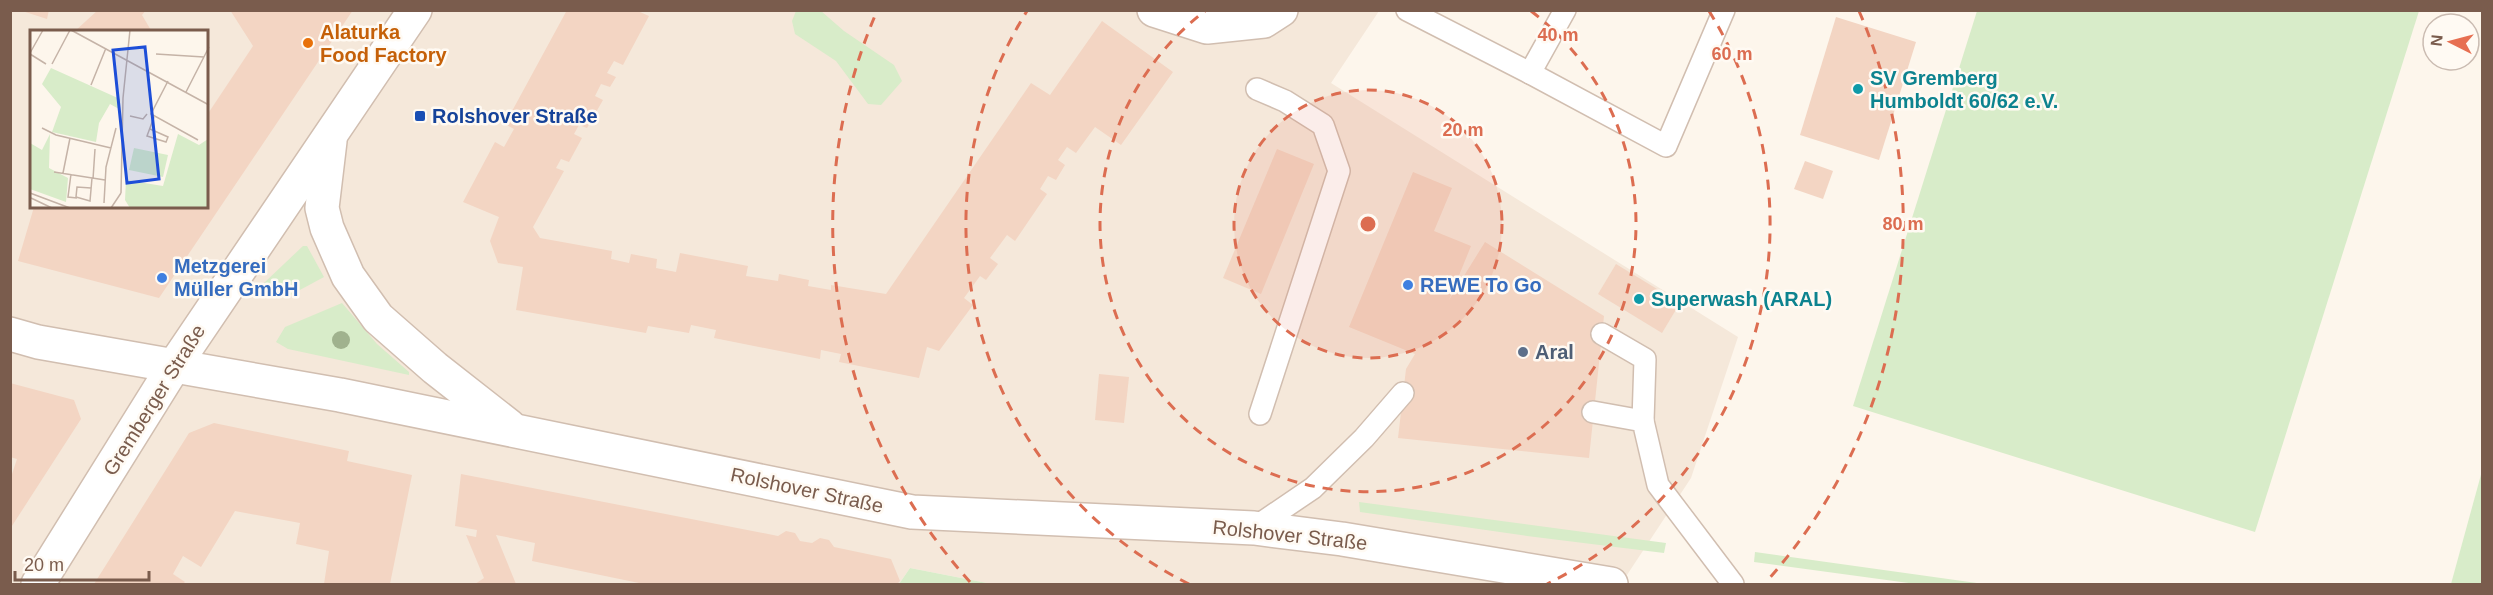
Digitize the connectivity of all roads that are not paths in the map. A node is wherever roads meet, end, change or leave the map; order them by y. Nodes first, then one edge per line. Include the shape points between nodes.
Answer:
1 (416, 10) edge
2 (1154, 10) edge
3 (1281, 10) edge
4 (1407, 10) edge
5 (1565, 10) edge
6 (1724, 10) edge
7 (1530, 72) junction
8 (1257, 89) dead end
9 (330, 137) junction
10 (10, 334) edge
11 (1602, 334) dead end
12 (174, 366) junction
13 (1403, 393) dead end
14 (1593, 412) dead end
15 (1260, 414) dead end
16 (1643, 421) junction
17 (516, 431) junction
18 (1254, 528) junction
19 (38, 585) edge
20 (1611, 585) edge
21 (1733, 585) edge

1 - 9 street, Gremberger Straße
2 - 3 street via 1207,27 1264,21
4 - 7 lane
5 - 7 lane
6 - 7 lane via 1666,146
8 - 15 lane via 1286,101 1323,125 1339,171
9 - 12 street, Gremberger Straße
9 - 17 street via 322,208 348,276 378,318
10 - 12 street, Rolshover Straße
11 - 16 lane via 1646,359
12 - 17 street, Rolshover Straße
12 - 19 street, Gremberger Straße
13 - 18 lane via 1313,488
14 - 16 lane
16 - 21 lane via 1658,485
17 - 18 street, Rolshover Straße via 912,512
18 - 20 street, Rolshover Straße via 1342,539

